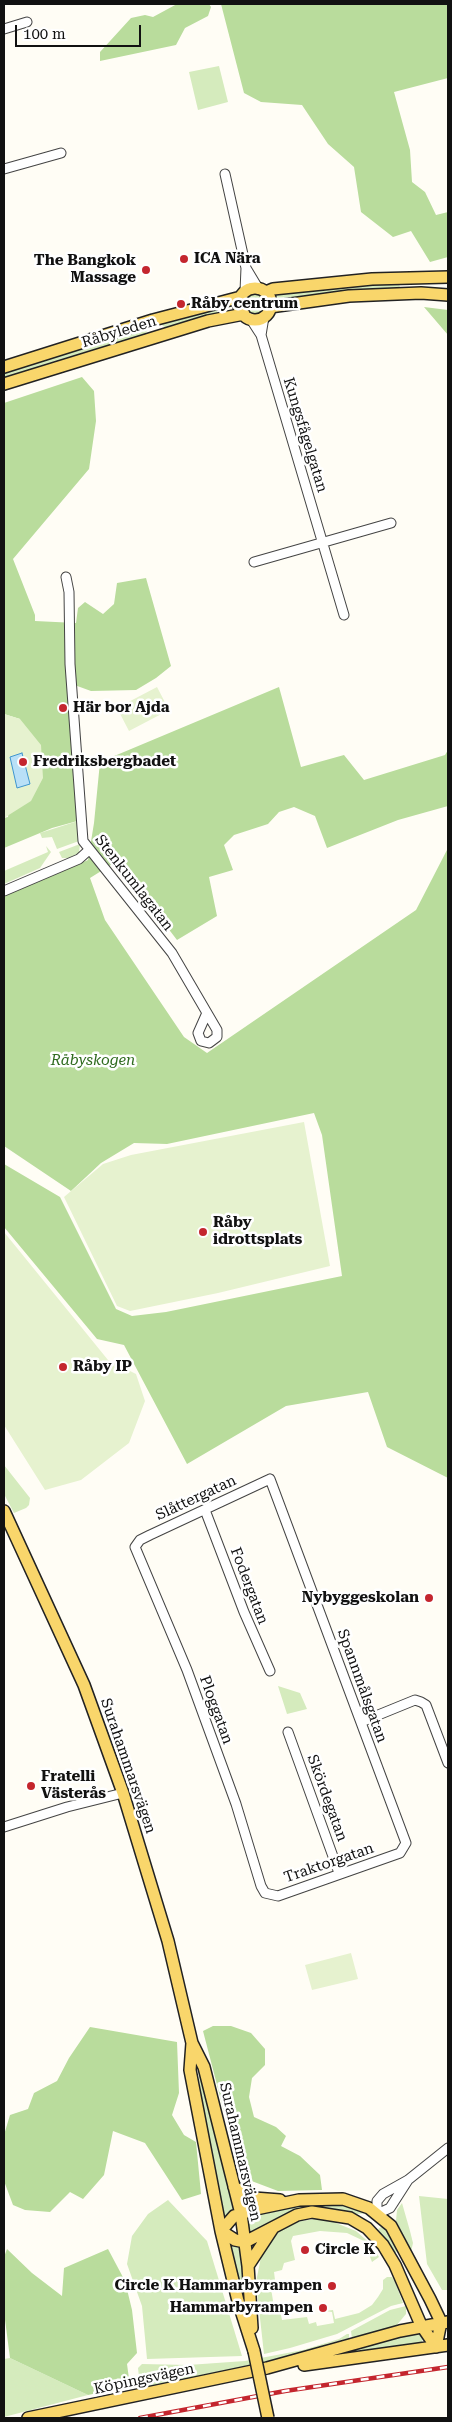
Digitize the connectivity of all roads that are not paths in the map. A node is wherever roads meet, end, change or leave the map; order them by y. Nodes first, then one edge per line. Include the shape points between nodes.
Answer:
1 (27, 22) dead end
2 (4, 29) edge
3 (61, 153) dead end
4 (4, 169) edge
5 (225, 174) dead end
6 (246, 268) junction
7 (448, 277) edge
8 (262, 290) junction
9 (243, 294) junction
10 (448, 294) edge
11 (270, 307) junction
12 (247, 316) junction
13 (264, 317) junction
14 (261, 335) junction
15 (4, 367) edge
16 (4, 384) edge
17 (391, 523) dead end
18 (324, 543) junction
19 (254, 562) dead end
20 (66, 577) dead end
21 (344, 615) dead end
22 (89, 850) junction
23 (4, 891) edge
24 (206, 1015) dead end
25 (268, 1480) joint
26 (205, 1510) junction
27 (4, 1511) edge
28 (137, 1543) joint
29 (270, 1671) dead end
30 (361, 1722) junction
31 (288, 1732) dead end
32 (448, 1763) edge
33 (123, 1793) junction
34 (4, 1827) edge
35 (404, 1849) joint
36 (339, 1873) junction
37 (263, 1890) joint
38 (192, 2043) junction
39 (448, 2148) edge
40 (408, 2180) junction
41 (234, 2187) junction
42 (299, 2200) junction
43 (241, 2214) junction
44 (377, 2214) junction
45 (275, 2224) junction
46 (367, 2228) junction
47 (221, 2231) junction
48 (245, 2242) junction
49 (408, 2258) junction
50 (395, 2265) junction
51 (248, 2266) junction
52 (412, 2306) junction
53 (446, 2319) edge
54 (421, 2326) junction
55 (400, 2331) junction
56 (448, 2345) edge
57 (436, 2347) junction
58 (253, 2349) junction
59 (267, 2368) junction
60 (28, 2418) edge
61 (268, 2418) edge

1 - 2 street
3 - 4 street
5 - 6 street
6 - 8 street
6 - 9 street
7 - 8 main road, Råbyleden via 372,279
8 - 9 main road, Råbyleden via 251,288
8 - 11 main road via 270,298
9 - 12 main road via 240,305
9 - 15 main road, Råbyleden
10 - 11 main road via 421,292 349,296
11 - 13 main road
12 - 13 main road, Råbyleden
12 - 14 street, Kungsfågelgatan
12 - 16 main road, Råbyleden via 208,321
13 - 14 street, Kungsfågelgatan
14 - 18 street, Kungsfågelgatan
17 - 18 street
18 - 19 street
18 - 21 street, Kungsfågelgatan
20 - 22 street, Stenkumlagatan via 83,841
22 - 23 street via 79,858
22 - 24 street, Stenkumlagatan via 172,953
25 - 26 street, Slåttergatan
25 - 30 street, Spannmålsgatan
26 - 28 street, Slåttergatan
26 - 29 street, Fodergatan
27 - 33 main road, Surahammarsvägen via 84,1685
28 - 37 street, Ploggatan via 136,1550 208,1727
30 - 32 street via 415,1700 421,1702 426,1705
30 - 35 street, Spannmålsgatan via 406,1843
31 - 36 street, Skördegatan
33 - 34 street
33 - 38 main road, Surahammarsvägen via 168,1941
35 - 36 street, Traktorgatan
36 - 37 street, Traktorgatan via 278,1896
38 - 41 main road, Surahammarsvägen via 204,2067
38 - 47 main road, Surahammarsvägen via 190,2070
39 - 40 street
40 - 44 street via 390,2208
40 - 44 street via 379,2198
41 - 42 main road via 254,2198
41 - 43 main road, Surahammarsvägen
42 - 43 main road
42 - 44 main road via 343,2199
43 - 47 main road via 234,2216
43 - 48 main road, Surahammarsvägen
44 - 46 main road
44 - 49 main road via 390,2226
45 - 46 main road via 312,2212 343,2215
45 - 48 main road
45 - 51 main road
46 - 50 main road
47 - 48 main road via 234,2240
47 - 58 main road, Surahammarsvägen
48 - 51 main road, Surahammarsvägen
49 - 50 main road
49 - 53 main road via 430,2299
50 - 52 main road
51 - 58 main road, Surahammarsvägen
52 - 54 main road
52 - 55 main road
53 - 54 main road, Köpingsvägen
53 - 57 main road
54 - 55 main road, Köpingsvägen
54 - 57 main road
55 - 59 main road, Köpingsvägen
56 - 57 main road, Köpingsvägen
57 - 59 main road, Köpingsvägen via 353,2360
58 - 61 main road, bridge
59 - 60 main road, Köpingsvägen

